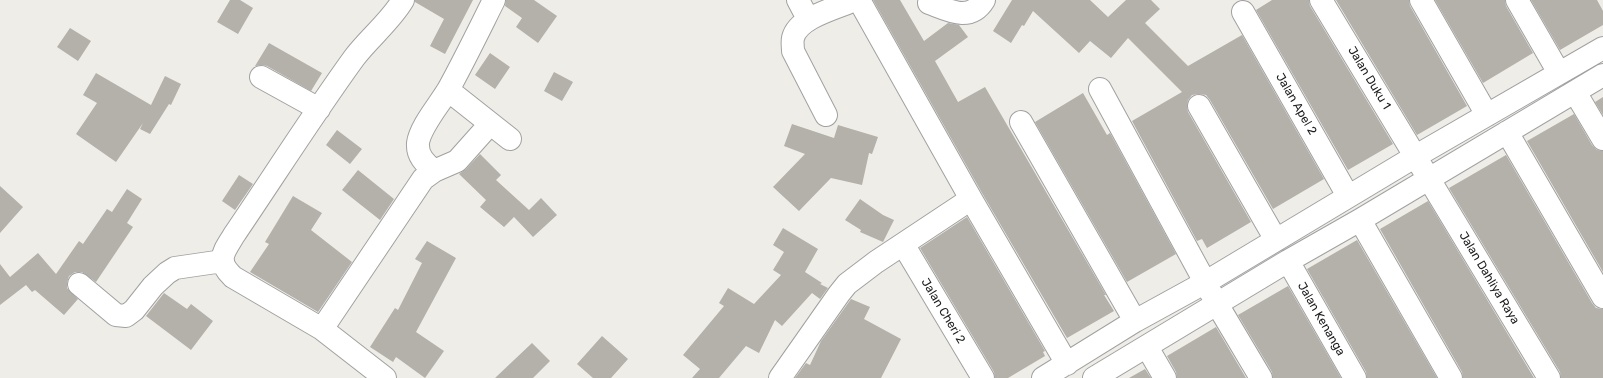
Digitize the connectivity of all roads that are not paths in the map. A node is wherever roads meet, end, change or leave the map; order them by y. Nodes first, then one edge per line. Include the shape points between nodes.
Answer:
1 (403, 0) edge
2 (494, 0) edge
3 (798, 0) edge
4 (855, 0) edge
5 (859, 0) edge
6 (984, 0) edge
7 (1321, 0) edge
8 (1421, 0) edge
9 (1517, 0) edge
10 (929, 3) dead end
11 (1243, 12) dead end
12 (808, 19) junction
13 (1603, 48) edge
14 (1559, 73) junction
15 (1603, 76) edge
16 (261, 77) dead end
17 (1100, 89) dead end
18 (448, 90) junction
19 (1575, 92) junction
20 (1199, 106) dead end
21 (319, 109) junction
22 (826, 115) dead end
23 (1487, 115) junction
24 (1021, 122) dead end
25 (490, 124) junction
26 (1507, 132) junction
27 (510, 139) dead end
28 (1603, 140) edge
29 (1416, 156) junction
30 (434, 171) junction
31 (1429, 179) junction
32 (1348, 196) junction
33 (972, 199) junction
34 (1360, 220) junction
35 (1276, 240) junction
36 (903, 244) junction
37 (223, 261) junction
38 (1288, 261) junction
39 (1206, 282) junction
40 (79, 284) dead end
41 (1603, 297) edge
42 (1217, 304) junction
43 (1135, 321) junction
44 (322, 329) junction
45 (1147, 347) junction
46 (1067, 364) junction
47 (385, 378) edge
48 (780, 378) edge
49 (983, 378) edge
50 (1043, 378) edge
51 (1094, 378) edge
52 (1165, 378) edge
53 (1260, 378) edge
54 (1355, 378) edge
55 (1451, 378) edge
56 (1549, 378) edge

1 - 21 street via 355,57
2 - 18 street
3 - 12 street
4 - 12 street
5 - 33 street
6 - 10 street via 975,10 957,14
7 - 29 street, Jalan Duku 1
8 - 23 street
9 - 14 street
11 - 32 street, Jalan Apel 2
12 - 22 street via 798,28 793,39 793,51
13 - 14 street
14 - 23 street
15 - 19 street
16 - 21 street
17 - 39 street
18 - 25 street
18 - 30 street via 418,142 418,154
19 - 26 street
19 - 28 street
20 - 35 street
21 - 37 street via 234,235 223,255
23 - 29 street
24 - 43 street
25 - 27 street
25 - 30 street via 457,161
26 - 31 street
26 - 41 street
29 - 31 street, Jalan Duku 1
29 - 32 street
30 - 44 street via 423,179
31 - 34 street
31 - 56 street, Jalan Dahliya Raya
32 - 35 street
33 - 36 street
33 - 46 street
34 - 38 street
34 - 55 street
35 - 39 street
36 - 48 street via 847,284
36 - 49 street, Jalan Cheri 2
37 - 40 street via 176,268 167,273 126,316 116,315
37 - 44 street via 224,267 233,277
38 - 42 street
38 - 54 street, Jalan Kenanga
39 - 42 street
39 - 43 street
42 - 45 street
42 - 53 street
43 - 46 street
44 - 47 street
45 - 51 street
45 - 52 street
46 - 50 street

